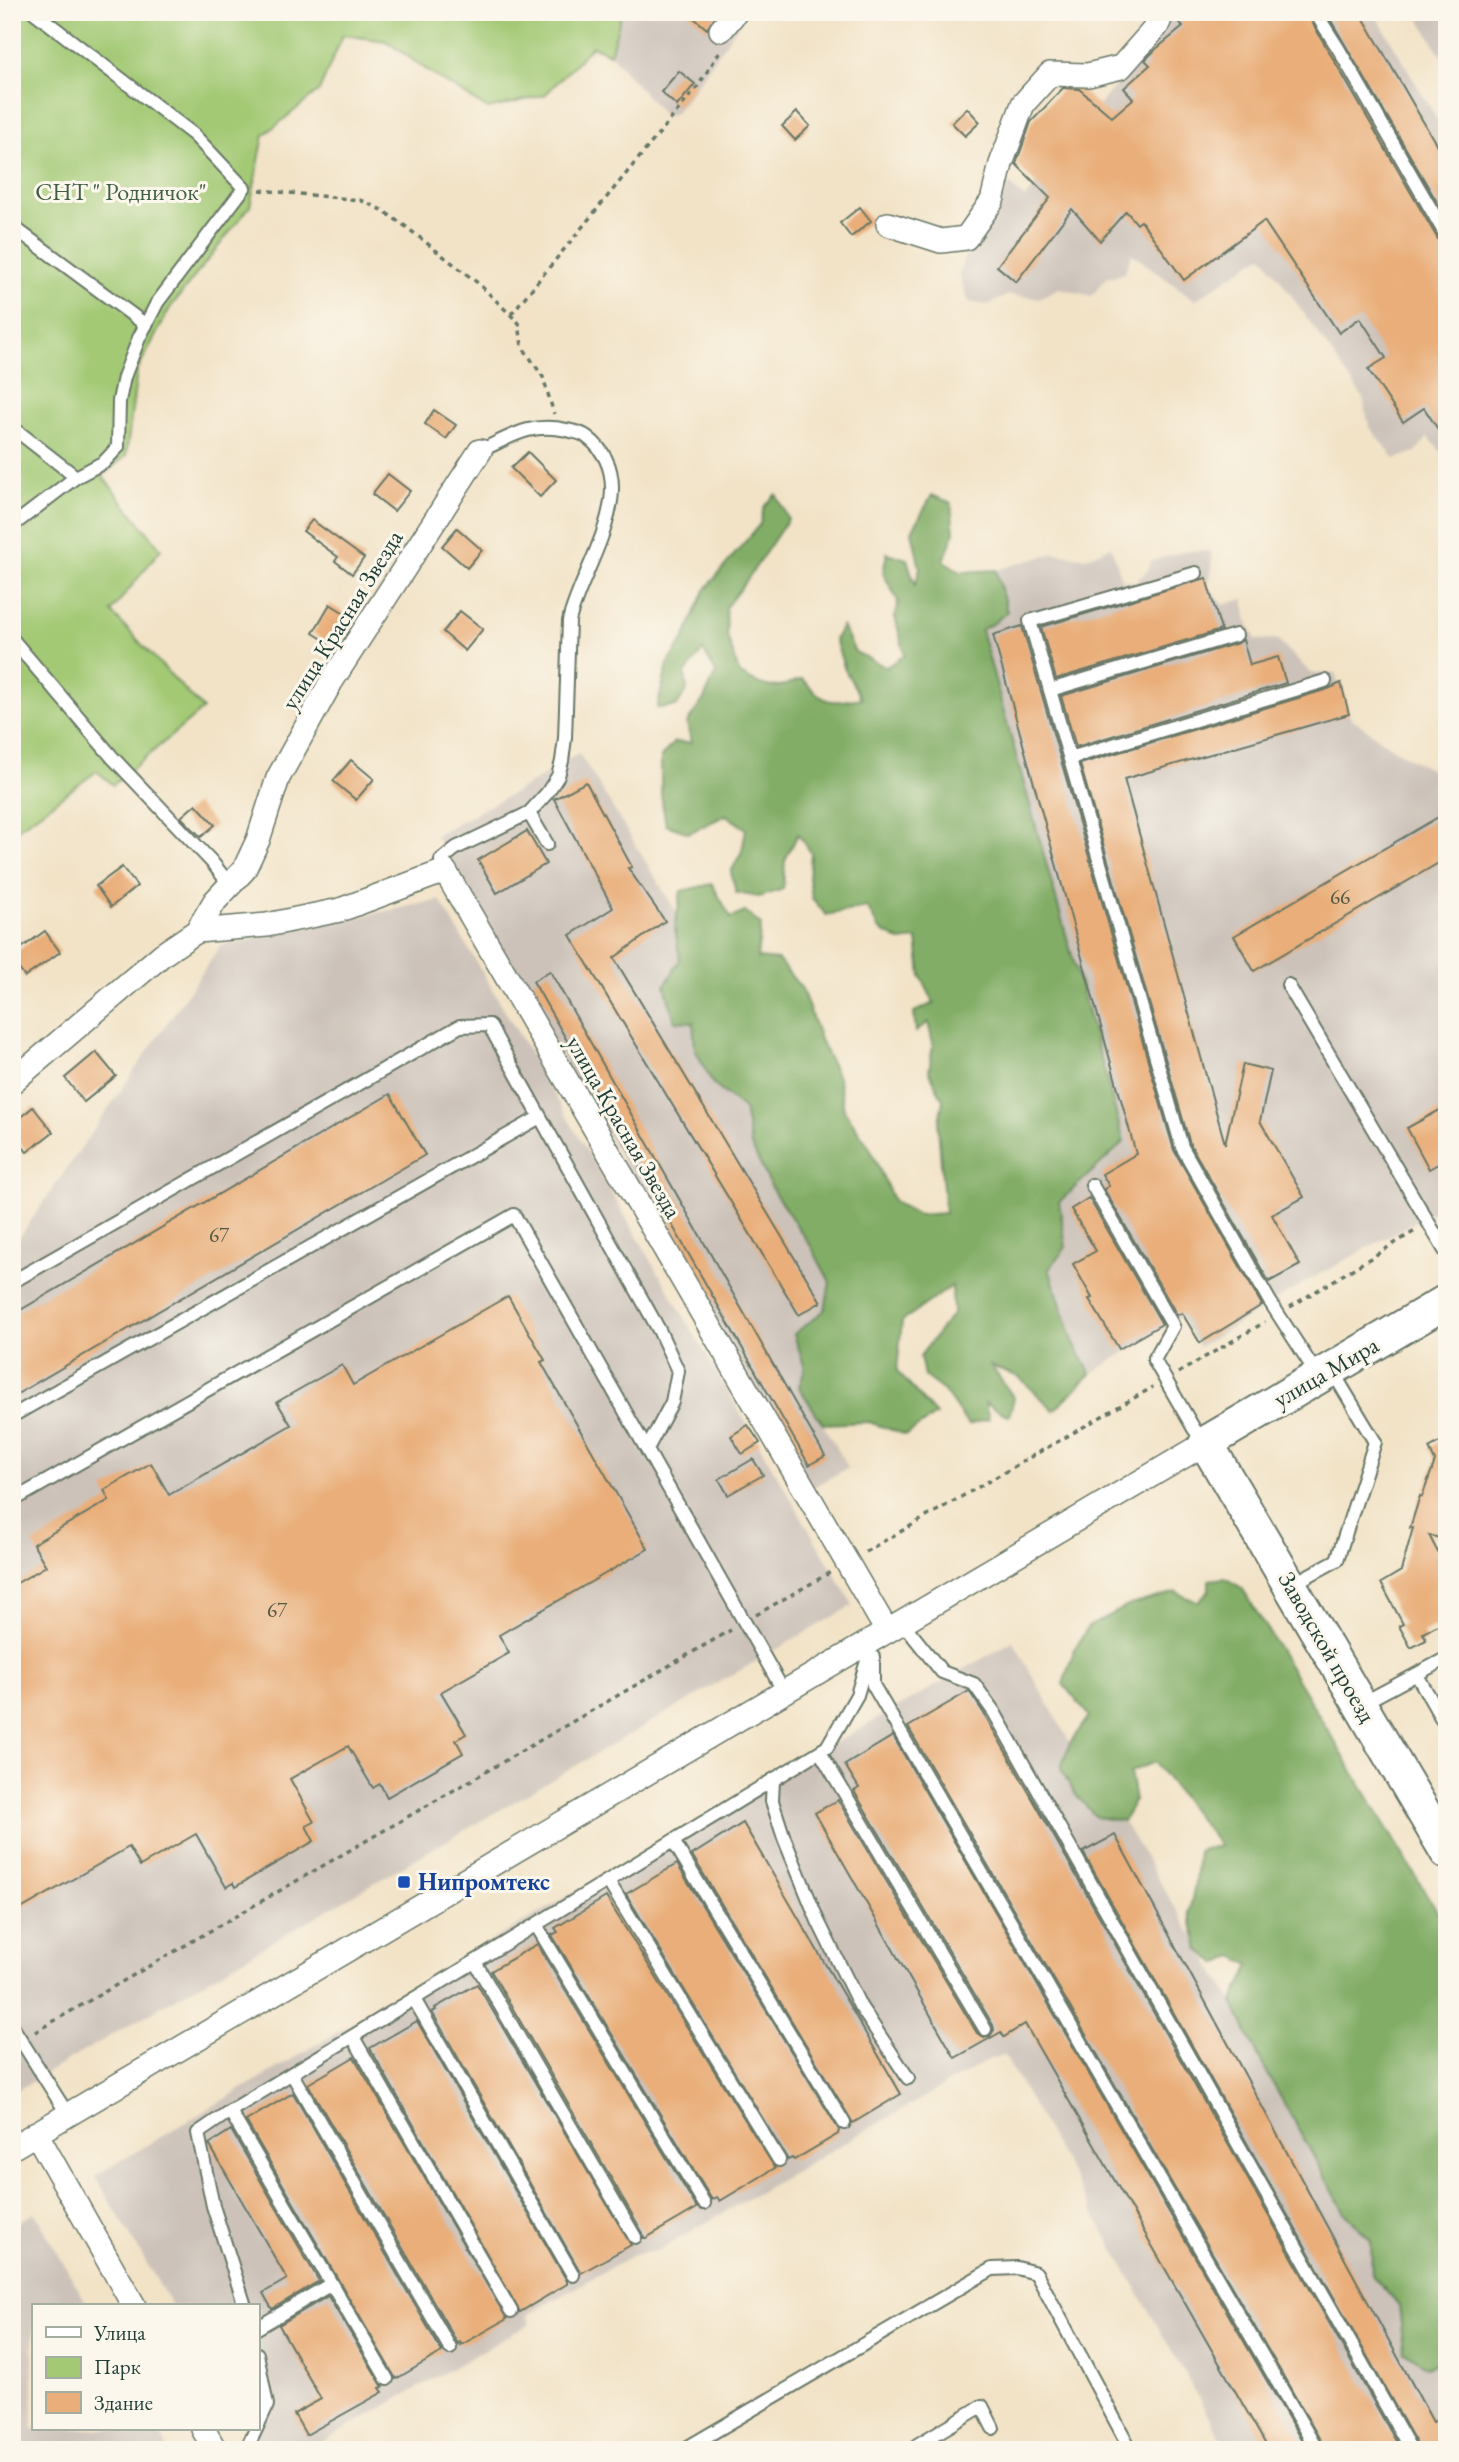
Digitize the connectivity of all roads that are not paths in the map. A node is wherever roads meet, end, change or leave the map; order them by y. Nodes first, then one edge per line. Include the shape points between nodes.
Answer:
1 (34, 12) edge
2 (1163, 12) edge
3 (1315, 12) edge
4 (888, 224) dead end
5 (12, 226) edge
6 (1447, 237) edge
7 (146, 325) junction
8 (12, 427) edge
9 (480, 451) joint
10 (76, 477) junction
11 (12, 526) edge
12 (1196, 573) dead end
13 (1236, 635) dead end
14 (12, 639) edge
15 (1325, 681) dead end
16 (1050, 690) junction
17 (1070, 758) junction
18 (529, 813) junction
19 (547, 844) dead end
20 (445, 871) junction
21 (230, 885) junction
22 (197, 931) junction
23 (1288, 985) dead end
24 (16, 1073) edge
25 (540, 1117) junction
26 (1092, 1185) dead end
27 (1447, 1254) edge
28 (12, 1282) edge
29 (1447, 1301) edge
30 (1325, 1373) junction
31 (12, 1416) edge
32 (1206, 1443) junction
33 (646, 1449) junction
34 (12, 1501) edge
35 (1290, 1585) junction
36 (887, 1631) junction
37 (1447, 1658) edge
38 (1417, 1675) junction
39 (784, 1692) junction
40 (1360, 1704) junction
41 (1447, 1728) edge
42 (820, 1752) junction
43 (773, 1780) junction
44 (673, 1841) junction
45 (1447, 1852) edge
46 (608, 1881) junction
47 (536, 1925) junction
48 (475, 1962) junction
49 (414, 1999) junction
50 (12, 2026) edge
51 (985, 2029) dead end
52 (353, 2037) junction
53 (292, 2074) junction
54 (908, 2078) dead end
55 (230, 2111) junction
56 (68, 2115) junction
57 (844, 2123) dead end
58 (36, 2133) junction
59 (13, 2146) edge
60 (779, 2160) dead end
61 (704, 2203) dead end
62 (635, 2237) dead end
63 (573, 2275) dead end
64 (331, 2284) junction
65 (133, 2304) edge
66 (244, 2304) edge
67 (511, 2311) dead end
68 (259, 2327) edge
69 (450, 2348) dead end
70 (259, 2364) edge
71 (387, 2379) dead end
72 (259, 2423) edge
73 (993, 2428) dead end
74 (204, 2430) edge
75 (256, 2430) edge
76 (215, 2450) edge
77 (246, 2450) edge
78 (683, 2450) edge
79 (920, 2450) edge
80 (1131, 2450) edge
81 (1317, 2450) edge
82 (1411, 2450) edge

1 - 7 lane via 194,135 244,188 157,303
2 - 4 street via 1157,26 1121,66 1088,75 1050,74 1023,104 992,201 965,238 941,241
3 - 6 lane
5 - 7 lane
7 - 10 lane via 124,377 118,447 104,462
8 - 10 lane
9 - 18 lane via 519,431 542,426 583,434 608,462 613,483 605,528 569,621 565,738 558,776
9 - 21 street, улица Красная Звезда via 331,682 278,778 244,870
10 - 11 lane
12 - 16 lane via 1030,621
13 - 16 lane
14 - 21 lane
15 - 17 lane
16 - 17 lane
17 - 30 lane via 1182,1147 1269,1300
18 - 19 lane
18 - 20 lane via 456,848 441,860
20 - 22 street, улица Красная Звезда via 340,910 267,925
20 - 36 street, улица Красная Звезда
21 - 22 street, улица Красная Звезда
22 - 24 street, улица Красная Звезда
23 - 27 lane
25 - 28 lane via 489,1025 460,1026
25 - 31 lane
25 - 33 lane via 678,1371 672,1402
26 - 32 lane via 1173,1326 1154,1360
29 - 30 main road, улица Мира
30 - 32 main road, улица Мира
30 - 35 lane via 1375,1442 1337,1560
32 - 35 main road, Заводской проезд
32 - 36 street
33 - 34 lane via 514,1215
33 - 39 lane
35 - 40 main road, Заводской проезд
36 - 39 street
36 - 42 lane via 857,1695
36 - 81 lane via 873,1685
36 - 82 lane via 942,1672 974,1684 994,1712
37 - 38 lane
38 - 40 lane
38 - 41 lane
39 - 56 street
40 - 45 main road, Заводской проезд
42 - 43 lane
42 - 51 lane
43 - 44 lane
43 - 54 lane via 772,1801 818,1921 860,2006
44 - 46 lane
44 - 57 lane
46 - 47 lane
46 - 60 lane
47 - 48 lane
47 - 61 lane
48 - 49 lane
48 - 62 lane
49 - 52 lane
49 - 63 lane
50 - 56 lane
52 - 53 lane
52 - 67 lane
53 - 55 lane
53 - 69 lane
55 - 64 lane
55 - 66 lane via 198,2133 213,2206
56 - 58 street
58 - 59 street
58 - 65 street
64 - 68 lane
64 - 71 lane
70 - 72 lane via 267,2405
73 - 79 lane via 982,2406 917,2445
74 - 76 street
75 - 77 lane
78 - 80 lane via 992,2269 1017,2268 1036,2273

